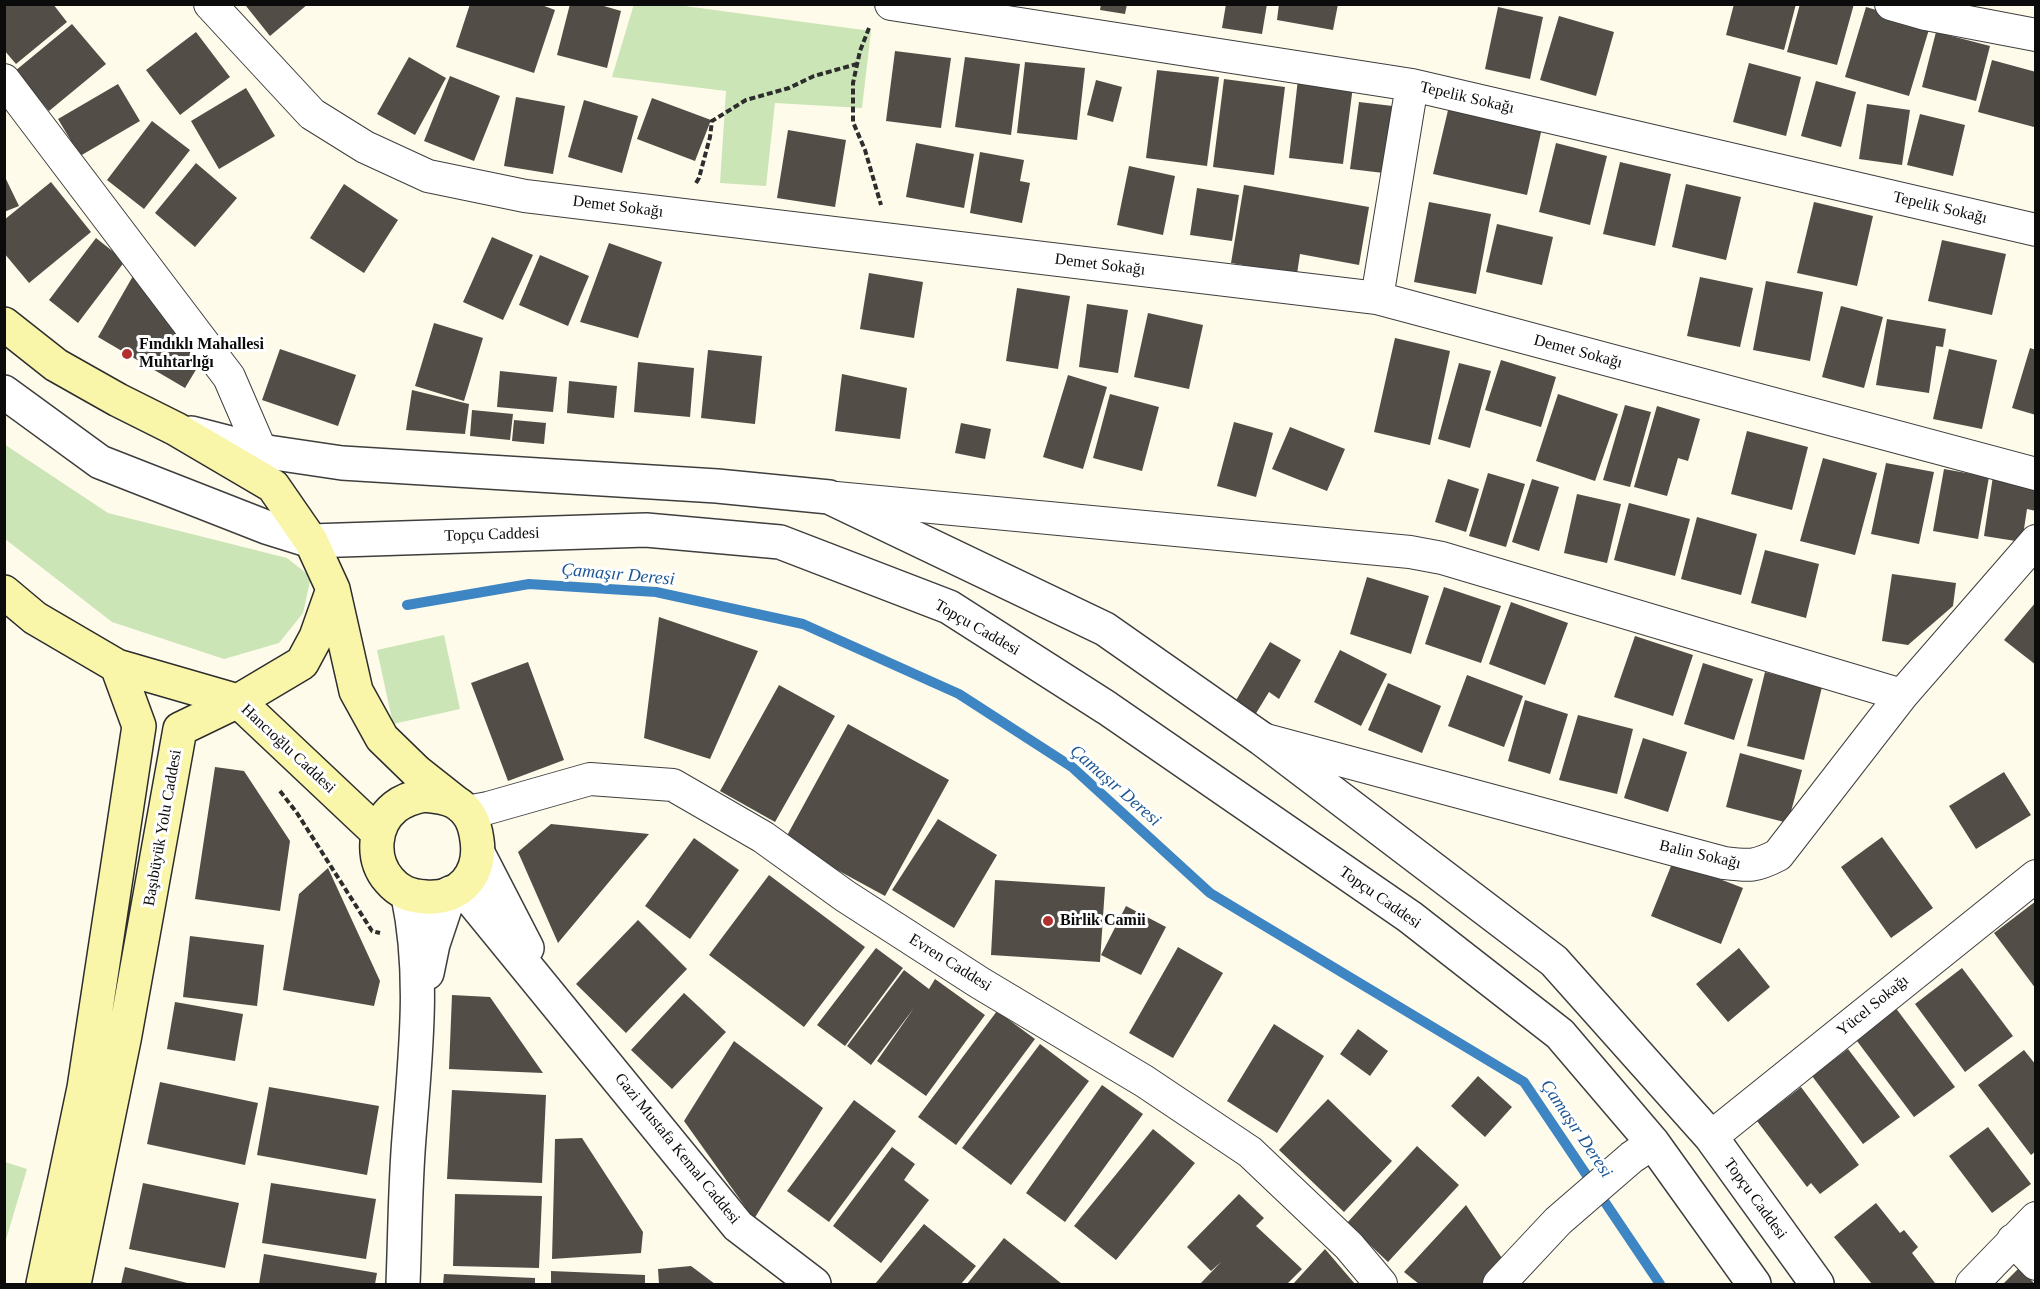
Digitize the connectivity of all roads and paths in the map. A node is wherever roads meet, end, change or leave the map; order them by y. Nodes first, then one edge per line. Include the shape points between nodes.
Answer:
1 (210, 4) edge
2 (1892, 4) edge
3 (881, 14) edge
4 (1059, 17) edge
5 (2036, 35) edge
6 (857, 64) junction
7 (4, 80) edge
8 (1412, 85) junction
9 (676, 214) junction
10 (2036, 230) edge
11 (900, 241) junction
12 (1377, 298) junction
13 (4, 324) edge
14 (4, 392) edge
15 (176, 429) junction
16 (261, 451) junction
17 (2036, 474) edge
18 (829, 497) junction
19 (311, 541) junction
20 (2036, 541) edge
21 (333, 589) junction
22 (4, 592) edge
23 (117, 666) junction
24 (1902, 695) junction
25 (238, 701) junction
26 (1262, 739) junction
27 (279, 789) dead end
28 (461, 807) junction
29 (378, 833) junction
30 (479, 855) junction
31 (2036, 876) edge
32 (456, 890) junction
33 (408, 896) junction
34 (372, 931) dead end
35 (554, 1000) junction
36 (418, 1022) junction
37 (1711, 1137) junction
38 (1643, 1150) junction
39 (2036, 1218) edge
40 (2013, 1240) junction
41 (2036, 1264) edge
42 (43, 1284) edge
43 (74, 1284) edge
44 (403, 1284) edge
45 (813, 1284) edge
46 (1381, 1284) edge
47 (1499, 1284) edge
48 (1755, 1284) edge
49 (1817, 1284) edge
50 (1972, 1284) edge

1 - 9 street, Demet Sokağı via 312,114 365,147 428,176 525,196
2 - 5 street
3 - 4 street, Tepelik Sokağı
3 - 6 path
4 - 8 street, Tepelik Sokağı
6 - 9 path via 746,100 712,121 699,178
6 - 11 path via 853,122 880,203
7 - 16 street via 230,377
8 - 10 street, Tepelik Sokağı
8 - 12 street
9 - 11 street, Demet Sokağı
11 - 12 street, Demet Sokağı
12 - 17 street, Demet Sokağı
13 - 15 main road via 56,365
14 - 19 street, Topçu Caddesi via 100,462
15 - 16 street, Topçu Caddesi
15 - 19 main road via 273,486
16 - 18 street, Topçu Caddesi via 342,463 717,486
18 - 24 street via 1410,552 1442,558
18 - 26 street, Topçu Caddesi via 1105,629
19 - 21 main road
19 - 38 street, Topçu Caddesi via 646,530 780,542 949,607 1107,708 1410,917 1560,1034
20 - 24 street, Balin Sokağı
21 - 25 main road, Başıbüyük Yolu Caddesi via 302,663
21 - 28 main road via 356,691 382,738
22 - 23 main road via 35,618
23 - 25 main road, Hancıoğlu Caddesi
23 - 42 main road via 139,726 84,1088
24 - 26 street, Balin Sokağı via 1778,855 1760,865 1746,866
25 - 29 main road, Hancıoğlu Caddesi
25 - 43 main road, Başıbüyük Yolu Caddesi via 180,729 124,1040
26 - 37 street, Topçu Caddesi via 1554,961
27 - 34 path
28 - 29 main road via 440,796 409,799 384,818
28 - 30 main road via 475,824
28 - 46 street, Evren Caddesi via 488,808 591,779 673,785 763,837 845,896 1144,1081 1250,1152 1349,1246
29 - 33 main road via 380,867
30 - 32 main road via 474,869
30 - 35 street, Gazi Mustafa Kemal Caddesi
31 - 37 street, Yücel Sokağı
32 - 33 main road via 434,898
32 - 35 street, Gazi Mustafa Kemal Caddesi
32 - 36 street via 433,944
33 - 36 street via 418,956
35 - 45 street, Gazi Mustafa Kemal Caddesi via 738,1226
36 - 44 street
37 - 49 street, Topçu Caddesi
38 - 47 street via 1558,1221
38 - 48 street, Topçu Caddesi
39 - 40 street
40 - 41 street
40 - 50 street

